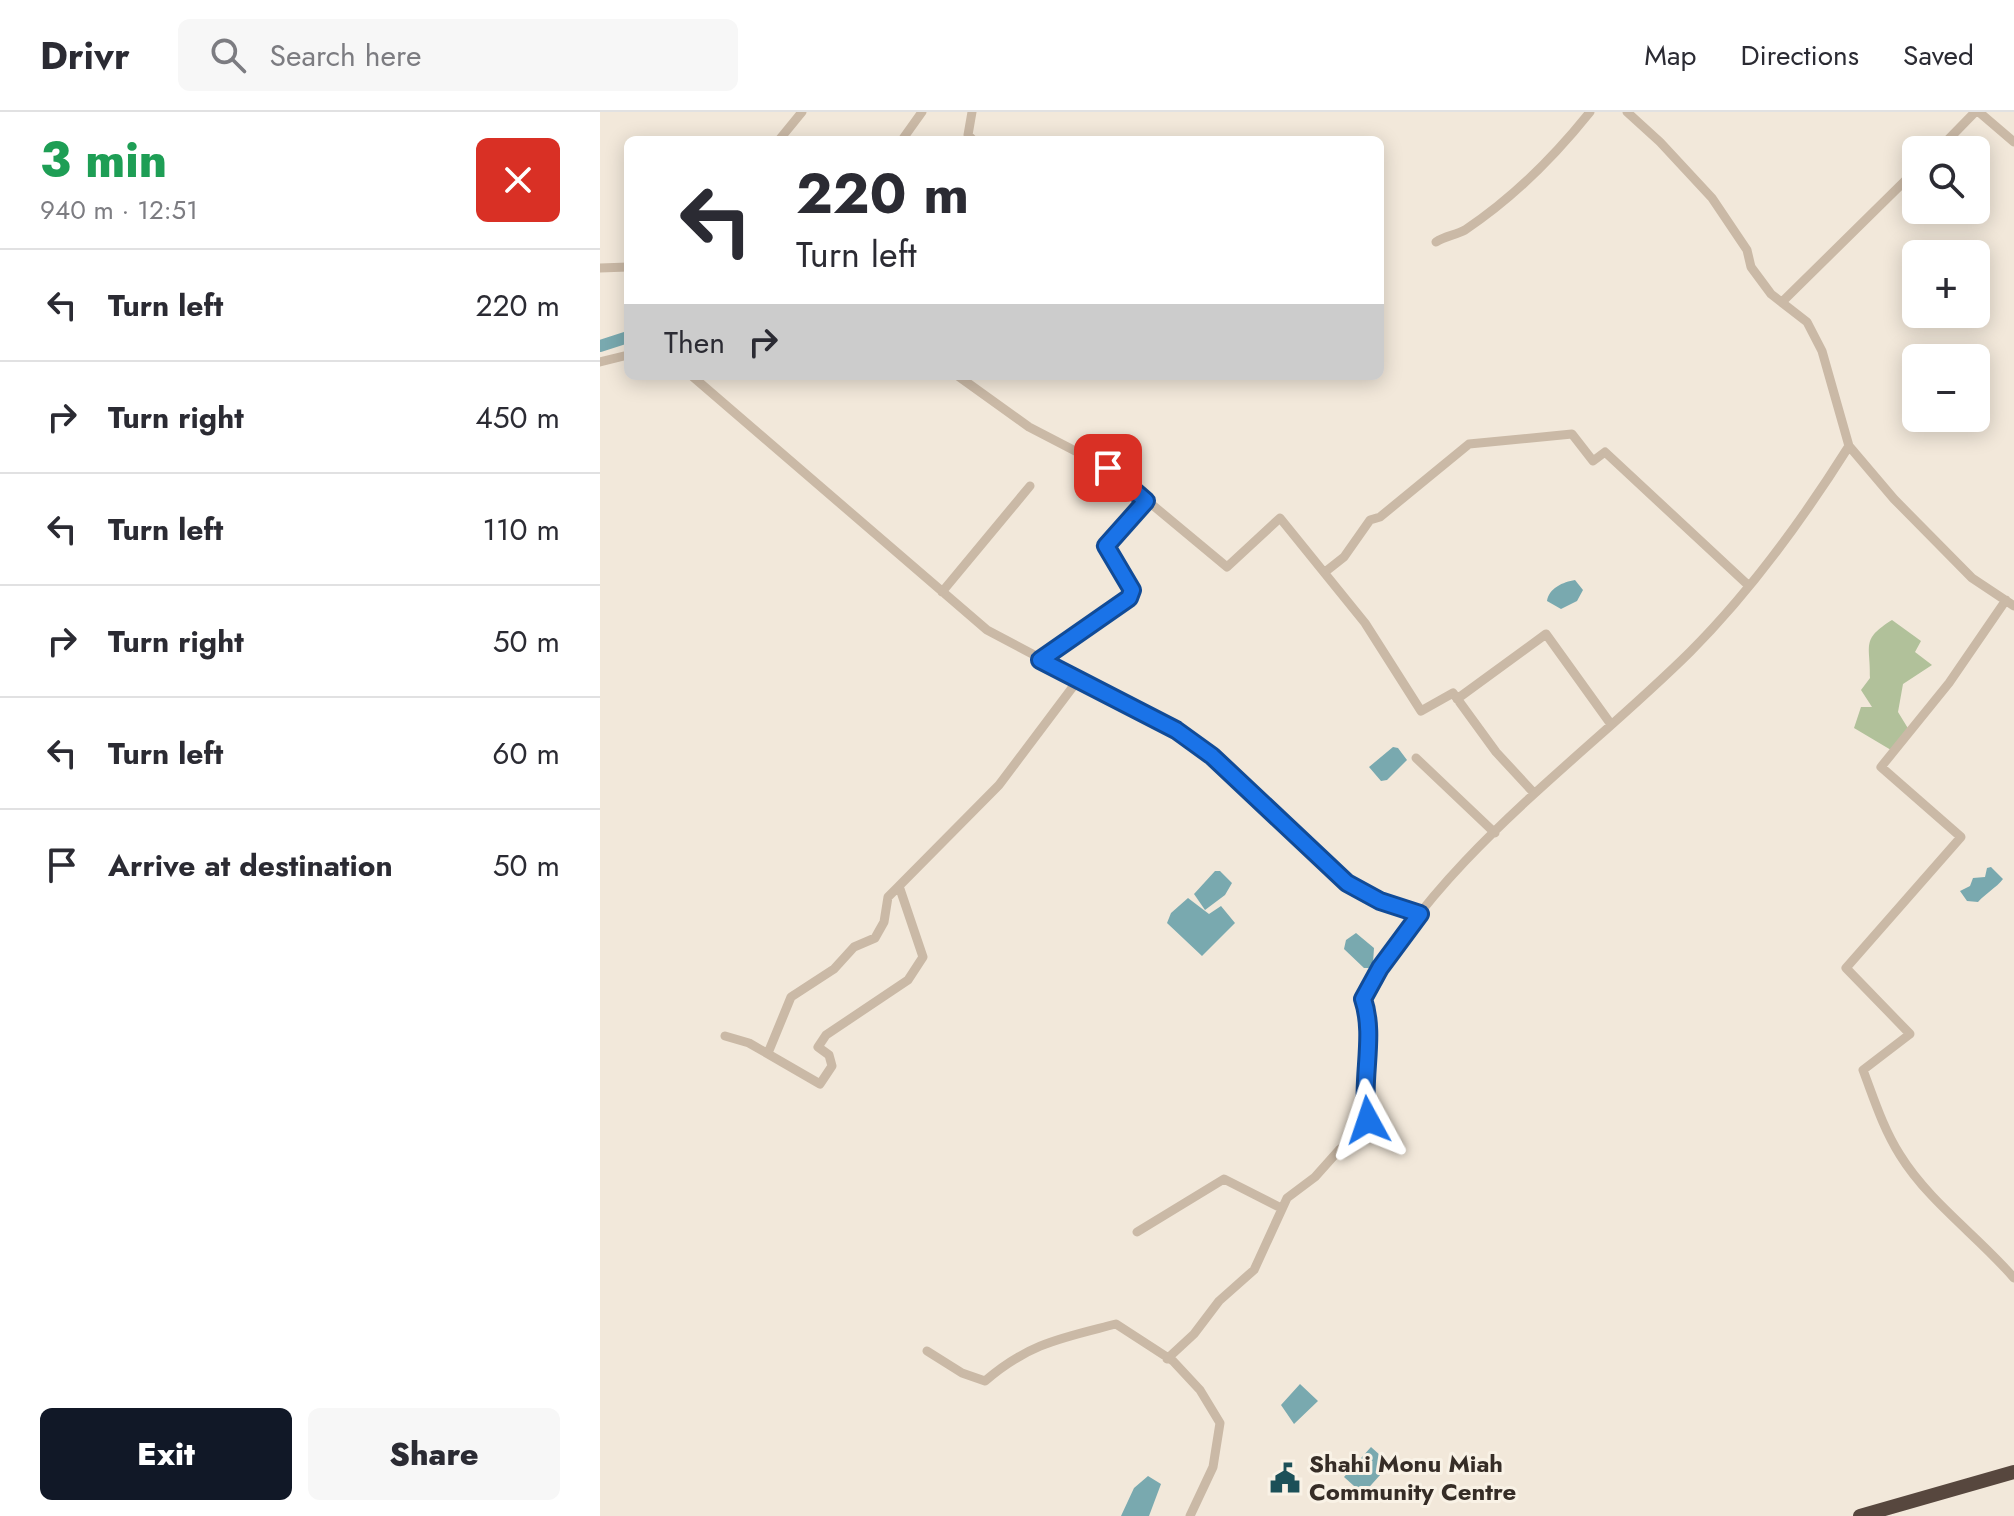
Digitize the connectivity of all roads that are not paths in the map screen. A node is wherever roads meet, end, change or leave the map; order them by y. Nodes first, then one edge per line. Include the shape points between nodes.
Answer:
1 (802, 112) edge
2 (922, 112) edge
3 (972, 112) edge
4 (1590, 112) edge
5 (1627, 112) edge
6 (1977, 112) edge
7 (782, 136) edge
8 (905, 136) edge
9 (969, 136) edge
10 (1952, 136) edge
11 (2014, 142) edge
12 (1902, 184) edge
13 (1436, 242) dead end
14 (624, 267) edge
15 (600, 268) edge
16 (1782, 302) junction
17 (624, 356) edge
18 (600, 362) edge
19 (697, 380) edge
20 (964, 380) edge
21 (1849, 446) junction
22 (1030, 486) dead end
23 (1146, 501) junction
24 (1325, 572) junction
25 (1748, 585) junction
26 (942, 592) junction
27 (2010, 603) edge
28 (1040, 660) junction
29 (1078, 680) junction
30 (1457, 699) junction
31 (1610, 723) junction
32 (1416, 758) dead end
33 (1533, 792) junction
34 (1495, 833) junction
35 (899, 886) junction
36 (1420, 914) junction
37 (725, 1036) dead end
38 (768, 1053) junction
39 (1281, 1208) junction
40 (1137, 1232) dead end
41 (2014, 1278) edge
42 (927, 1351) dead end
43 (1167, 1359) junction
44 (2014, 1472) edge
45 (1865, 1515) edge
46 (1190, 1516) edge

1 - 7 street
2 - 8 street
3 - 9 street
4 - 13 street via 1538,172 1500,205 1461,233
5 - 16 street via 1712,198 1747,250 1751,267
6 - 10 street
6 - 11 street
12 - 16 street
14 - 15 street
16 - 21 street via 1807,322 1822,351
17 - 18 street
19 - 26 street
20 - 23 street via 1029,427 1108,468
21 - 25 street via 1798,527
21 - 27 street via 1972,578
22 - 26 street
23 - 24 street via 1227,567 1280,518
23 - 28 street via 1106,546 1132,590 1129,598
24 - 25 street via 1344,557 1370,520 1469,444 1572,434 1593,461 1605,452
24 - 30 street via 1421,711 1453,693
25 - 31 street via 1691,651
26 - 28 street via 987,630
27 - 41 street via 1881,767 1961,837 1846,968 1910,1034 1863,1070 1894,1144 1921,1184
28 - 29 street
29 - 35 street via 999,785
29 - 36 street via 1176,730 1212,756 1347,883
30 - 31 street via 1546,634
30 - 33 street
31 - 33 street
32 - 34 street
33 - 34 street
34 - 36 street
35 - 38 street via 888,897 875,938 854,947 834,969 791,997
35 - 38 street via 923,957 908,980 826,1035 818,1047 829,1055 832,1066 820,1084
36 - 39 street via 1363,999 1369,1016 1367,1133 1340,1149
37 - 38 street
39 - 40 street via 1224,1179
39 - 43 street via 1254,1270
42 - 43 street via 985,1381 1046,1340 1116,1324
43 - 46 street via 1200,1390 1220,1423 1213,1467
44 - 45 highway

